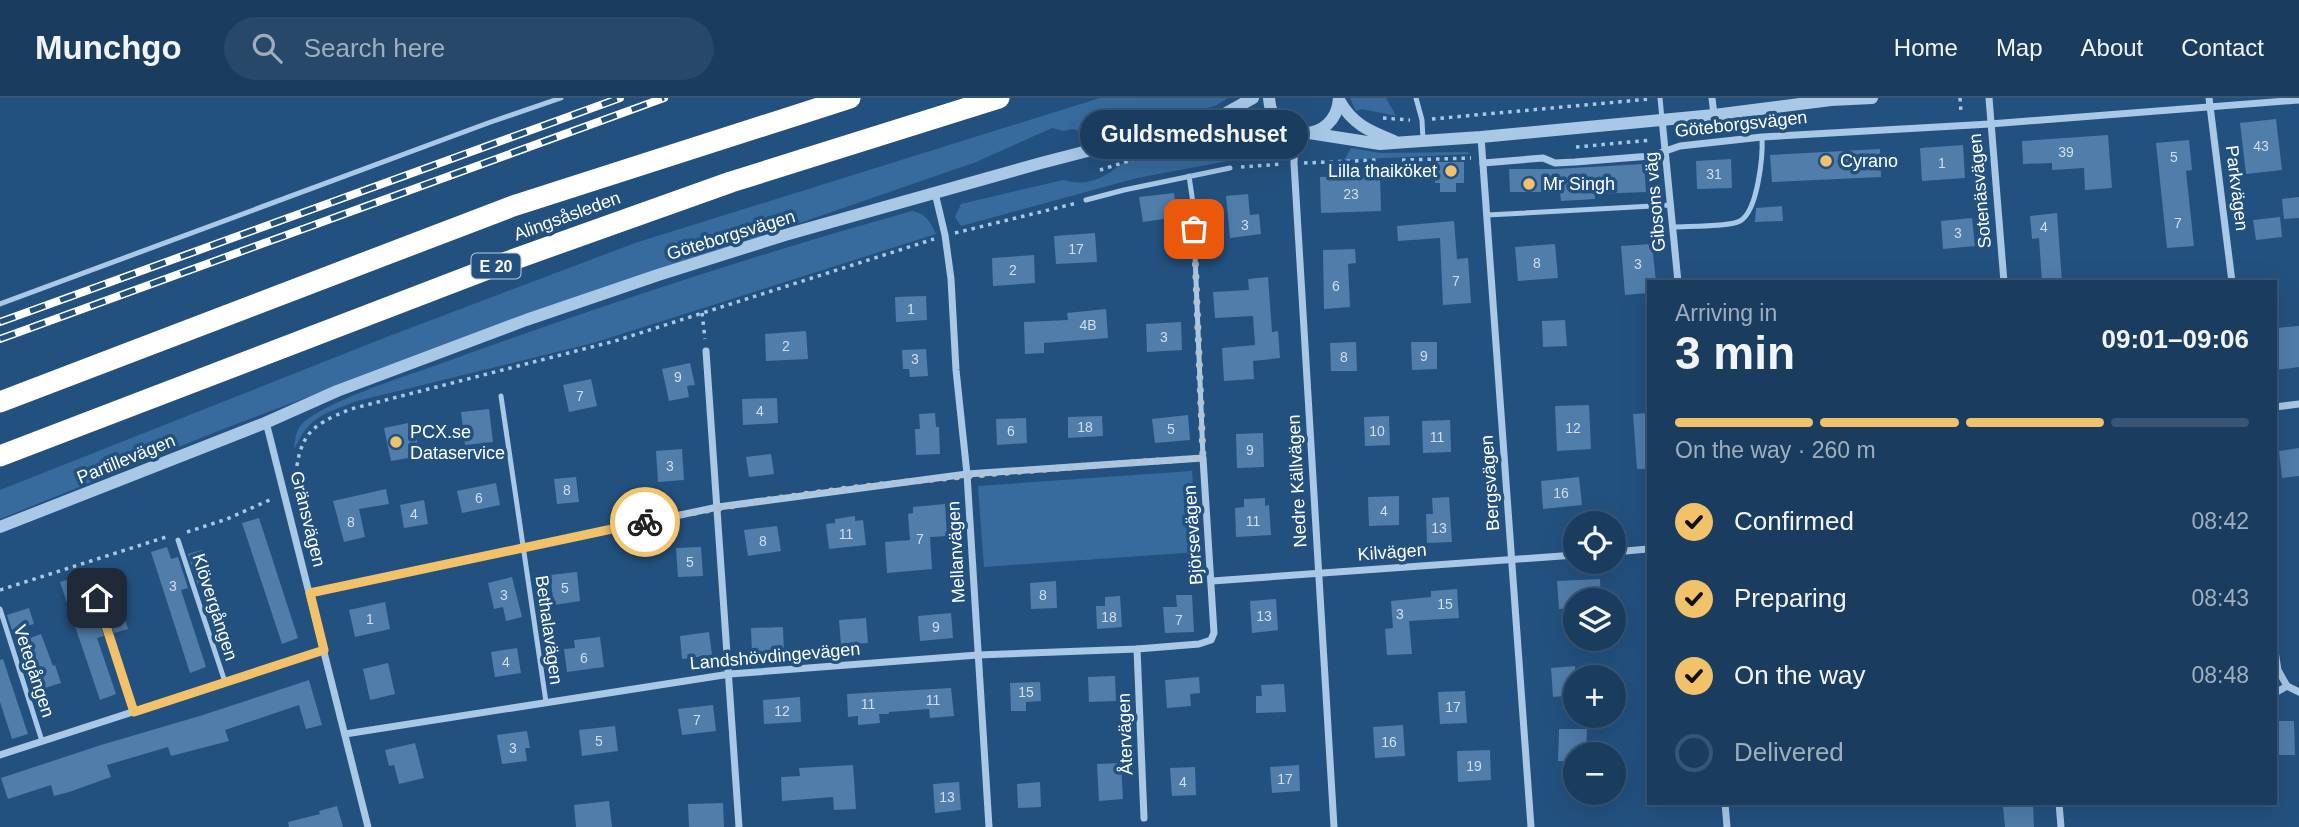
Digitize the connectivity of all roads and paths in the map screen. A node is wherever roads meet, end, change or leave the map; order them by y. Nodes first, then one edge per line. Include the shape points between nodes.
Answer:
1 (561, 98) edge
2 (850, 98) edge
3 (999, 98) edge
4 (1253, 98) edge
5 (1269, 98) edge
6 (1416, 98) edge
7 (1658, 98) edge
8 (1712, 98) edge
9 (1872, 98) edge
10 (1989, 98) edge
11 (1339, 99) edge
12 (2299, 100) edge
13 (2210, 102) edge
14 (1714, 115) junction
15 (1219, 117) junction
16 (1662, 119) junction
17 (1422, 120) junction
18 (1355, 122) junction
19 (1990, 124) junction
20 (1281, 125) junction
21 (1295, 132) junction
22 (1309, 133) junction
23 (1762, 136) junction
24 (1481, 138) junction
25 (1345, 140) junction
26 (1423, 140) junction
27 (1395, 142) junction
28 (1665, 150) junction
29 (1333, 162) dead end
30 (1483, 163) junction
31 (1230, 168) joint
32 (1100, 170) dead end
33 (1189, 176) junction
34 (935, 193) junction
35 (1086, 200) joint
36 (1671, 205) junction
37 (1487, 215) junction
38 (1673, 227) junction
39 (945, 235) junction
40 (1678, 280) edge
41 (2004, 280) edge
42 (2232, 280) edge
43 (0, 304) edge
44 (702, 313) junction
45 (706, 351) joint
46 (501, 396) dead end
47 (0, 402) edge
48 (2299, 404) edge
49 (2277, 407) edge
50 (265, 422) junction
51 (0, 456) edge
52 (1203, 458) junction
53 (967, 474) junction
54 (286, 494) junction
55 (718, 507) junction
56 (0, 527) edge
57 (178, 540) dead end
58 (523, 548) junction
59 (1647, 549) edge
60 (1626, 551) edge
61 (1563, 556) edge
62 (1511, 559) junction
63 (1318, 572) junction
64 (89, 575) dead end
65 (1212, 581) junction
66 (0, 590) edge
67 (310, 593) junction
68 (0, 609) edge
69 (1211, 640) joint
70 (1137, 649) junction
71 (324, 650) junction
72 (978, 655) junction
73 (2277, 660) edge
74 (730, 674) junction
75 (225, 682) junction
76 (2287, 686) junction
77 (2277, 692) edge
78 (2299, 692) edge
79 (546, 702) junction
80 (134, 712) junction
81 (345, 734) junction
82 (42, 741) junction
83 (0, 755) edge
84 (1725, 805) edge
85 (2059, 805) edge
86 (1144, 818) dead end
87 (368, 827) edge
88 (739, 827) edge
89 (989, 827) edge
90 (1334, 827) edge
91 (1531, 827) edge
92 (1727, 827) edge
93 (2061, 827) edge

1 - 43 lane
2 - 47 highway via 513,206
3 - 51 highway, Alingsåsleden / E 20 via 731,182 500,264
4 - 15 street, Göteborgsvägen
5 - 20 street
6 - 17 lane
7 - 16 lane
7 - 17 path
8 - 14 street, Göteborgsvägen
9 - 14 street, Göteborgsvägen
10 - 19 street, Sotenäsvägen
11 - 18 street
11 - 22 street via 1328,125
12 - 13 street, Göteborgsvägen
13 - 19 street, Göteborgsvägen
13 - 42 street, Parkvägen
14 - 16 street, Göteborgsvägen
15 - 20 street, Göteborgsvägen
15 - 34 street, Göteborgsvägen
16 - 24 street, Göteborgsvägen
16 - 28 street, Gibsons väg
17 - 18 path via 1393,121 1363,114
17 - 26 lane
18 - 27 street
19 - 23 street, Göteborgsvägen
19 - 41 street, Sotenäsvägen
20 - 21 street, Göteborgsvägen
21 - 22 street, Göteborgsvägen
21 - 63 street, Nedre Källvägen
22 - 25 street, Göteborgsvägen
23 - 28 street, Göteborgsvägen
23 - 38 lane via 1754,197 1745,217 1735,223
24 - 26 street, Göteborgsvägen
24 - 30 street, Bergsvägen
25 - 27 street, Göteborgsvägen
25 - 29 path
26 - 27 street, Göteborgsvägen
28 - 30 street, Göteborgsvägen via 1651,156 1575,162
28 - 36 street, Gibsons väg
30 - 37 street, Bergsvägen
31 - 32 path via 1225,153 1202,146
31 - 33 lane
33 - 35 lane
33 - 52 lane, Björsevägen
34 - 39 street, Mellanvägen
34 - 50 street, Göteborgsvägen via 785,235 526,320
35 - 39 path
36 - 37 lane
36 - 38 street, Gibsons väg
37 - 62 street, Bergsvägen
38 - 40 street, Gibsons väg
39 - 44 path
39 - 53 street, Mellanvägen
44 - 45 path
44 - 54 path via 601,345 324,419 309,432 300,450 294,489
45 - 55 street
46 - 58 lane, Bethalavägen
48 - 49 street
50 - 54 street, Gränsvägen
50 - 56 street, Partillevägen
52 - 53 street
52 - 65 street, Björsevägen
53 - 55 street
53 - 72 street, Mellanvägen
54 - 66 path via 205,527
54 - 67 street, Gränsvägen
55 - 58 street
55 - 74 street
57 - 75 lane, Klövergången
58 - 67 street
58 - 79 lane, Bethalavägen
59 - 60 street
61 - 62 street, Kilvägen
62 - 63 street, Kilvägen
62 - 91 street, Bergsvägen
63 - 65 street, Kilvägen
63 - 90 street, Nedre Källvägen
64 - 80 lane
65 - 69 street, Björsevägen
67 - 71 street, Gränsvägen
68 - 82 lane, Vetegången
69 - 70 street, Landshövdingevägen
70 - 72 street, Landshövdingevägen
70 - 86 street, Återvägen
71 - 75 street
71 - 81 street, Gränsvägen
72 - 74 street, Landshövdingevägen
72 - 89 street, Mellanvägen
73 - 76 street
74 - 79 street, Landshövdingevägen
74 - 88 street
75 - 80 street
76 - 77 street
76 - 78 street
79 - 81 street, Landshövdingevägen
80 - 82 street
81 - 87 street, Gränsvägen
82 - 83 street
84 - 92 street
85 - 93 street

